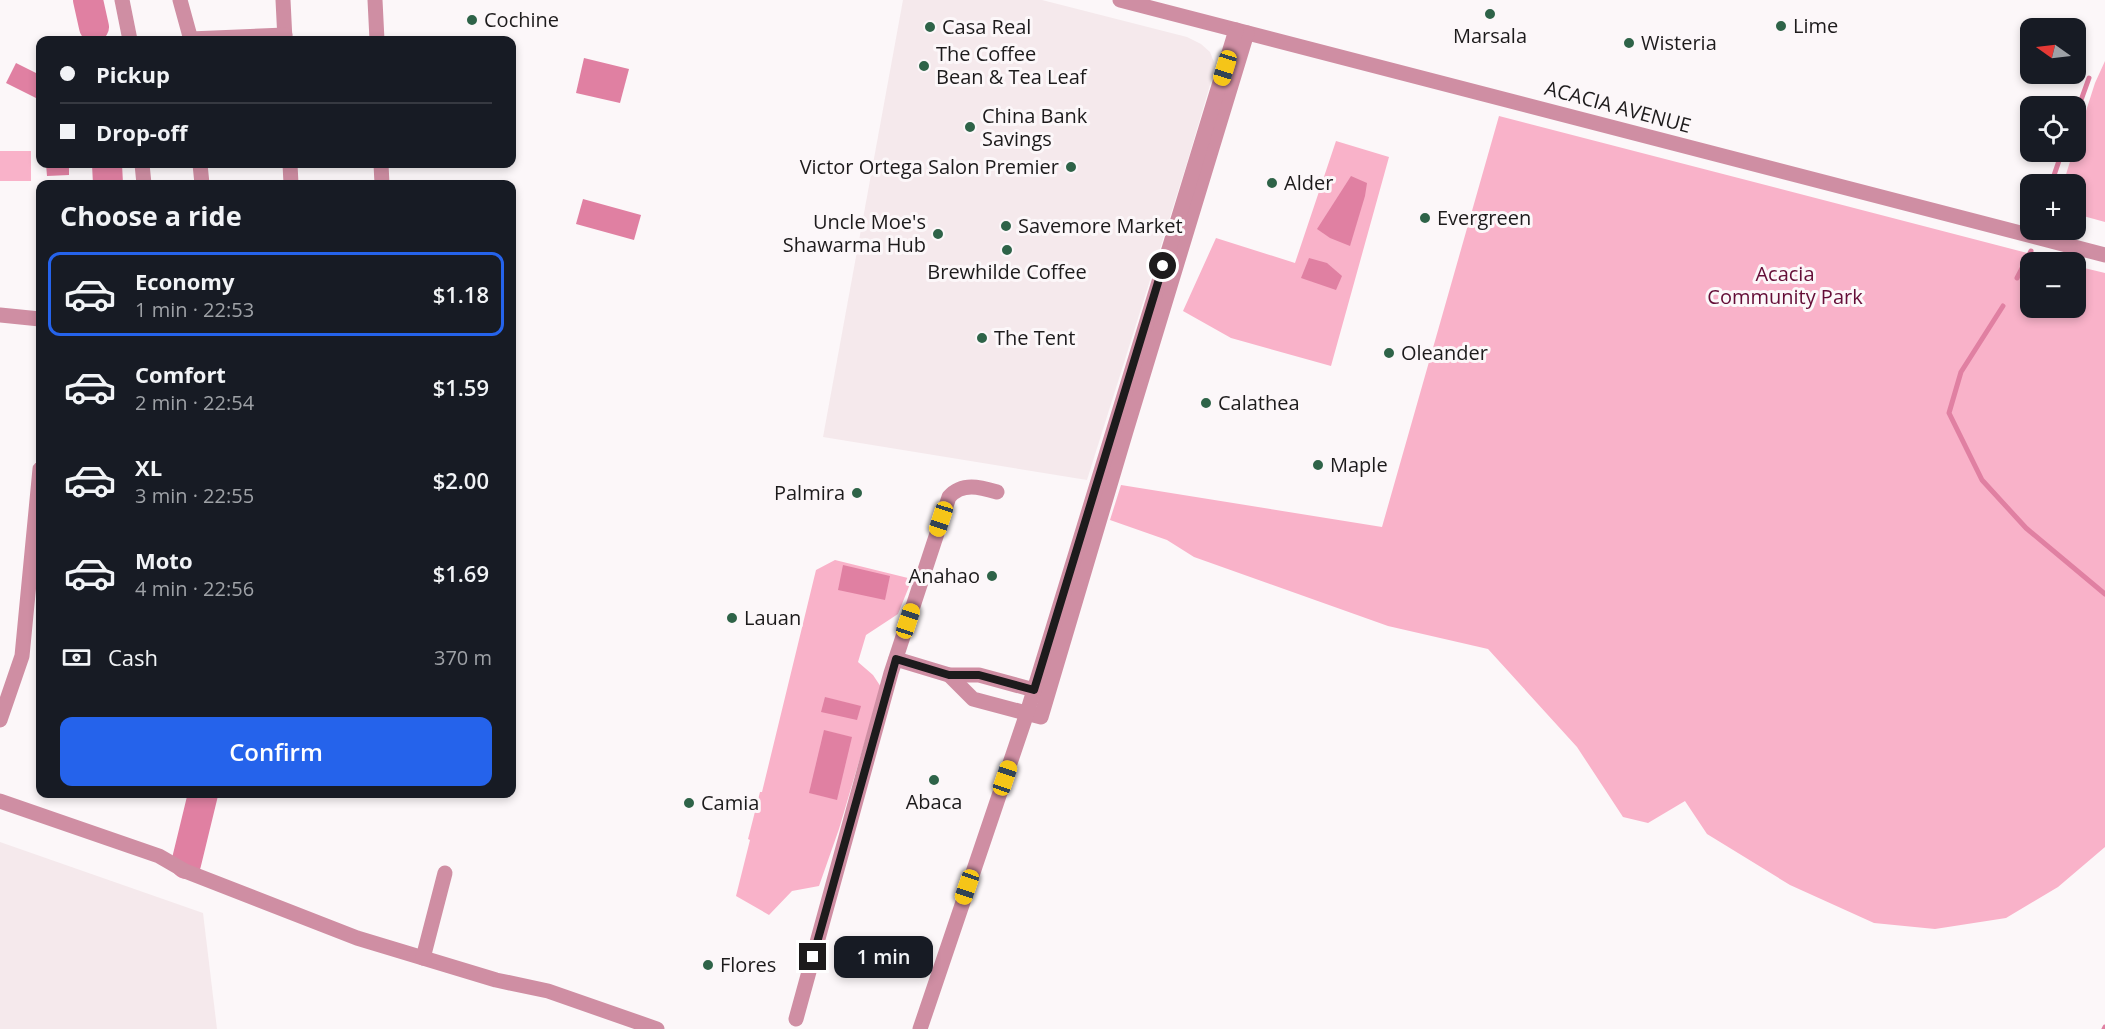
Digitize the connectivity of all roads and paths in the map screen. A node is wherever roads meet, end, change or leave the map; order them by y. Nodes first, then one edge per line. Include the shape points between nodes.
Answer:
1 (122, 0) edge
2 (180, 0) edge
3 (283, 0) edge
4 (375, 0) edge
5 (1120, 0) edge
6 (1242, 31) junction
7 (129, 36) edge
8 (189, 36) edge
9 (285, 36) edge
10 (377, 36) edge
11 (2105, 255) edge
12 (0, 315) edge
13 (36, 319) edge
14 (1150, 331) junction
15 (997, 492) dead end
16 (36, 511) edge
17 (896, 659) junction
18 (949, 675) junction
19 (1034, 690) junction
20 (1027, 713) junction
21 (0, 720) edge
22 (0, 801) edge
23 (446, 873) dead end
24 (423, 958) junction
25 (796, 1019) dead end
26 (657, 1029) edge
27 (920, 1029) edge

1 - 7 street
2 - 8 street
3 - 9 street
4 - 10 street
5 - 6 street, ACACIA AVENUE
6 - 11 street, ACACIA AVENUE
6 - 14 street
12 - 13 street
14 - 19 street
14 - 20 street via 1041,717
15 - 17 street via 963,487 949,497
16 - 21 street via 22,657
17 - 18 street
17 - 25 street
18 - 19 street via 979,675
18 - 20 street via 973,699
19 - 20 street
20 - 27 street
22 - 24 street via 159,856 184,871 311,921
23 - 24 street
24 - 26 street via 548,991

